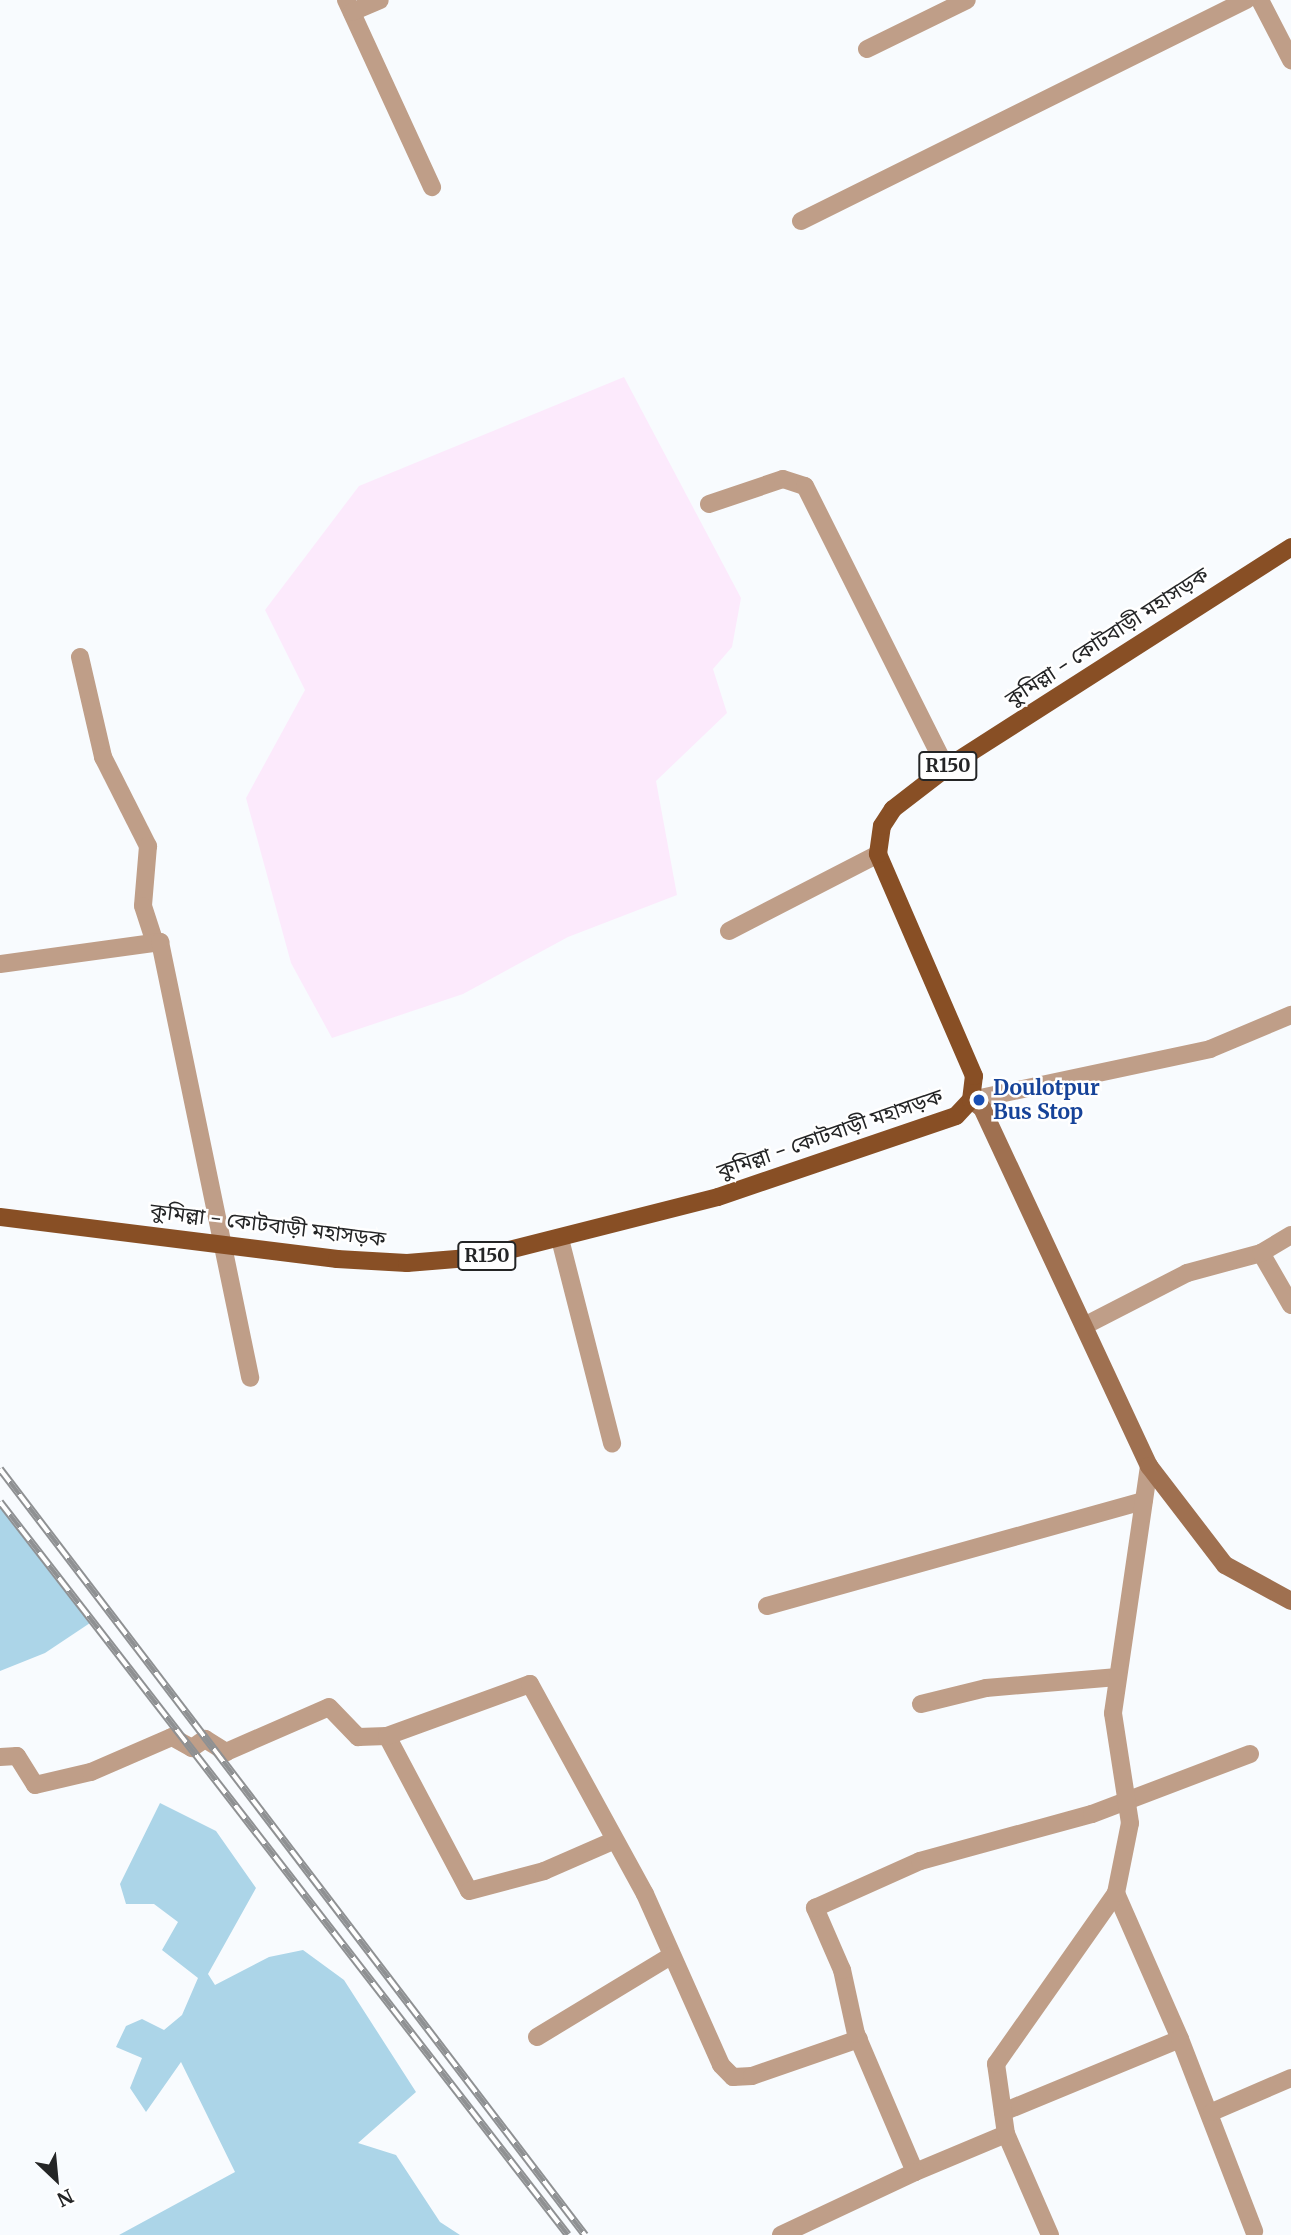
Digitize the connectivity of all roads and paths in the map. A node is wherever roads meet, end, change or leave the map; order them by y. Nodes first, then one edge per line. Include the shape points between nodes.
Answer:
1 (380, 0) edge
2 (967, 0) edge
3 (1246, 0) edge
4 (1260, 0) edge
5 (349, 6) edge
6 (867, 48) dead end
7 (1291, 60) edge
8 (432, 187) dead end
9 (801, 221) dead end
10 (709, 505) dead end
11 (1291, 547) edge
12 (80, 657) dead end
13 (946, 768) junction
14 (878, 854) junction
15 (729, 931) dead end
16 (154, 940) junction
17 (0, 964) edge
18 (1291, 1015) edge
19 (971, 1100) junction
20 (0, 1217) edge
21 (1291, 1235) edge
22 (559, 1239) junction
23 (226, 1241) junction
24 (1261, 1253) junction
25 (1291, 1305) edge
26 (1084, 1326) junction
27 (250, 1377) dead end
28 (612, 1443) dead end
29 (1149, 1466) junction
30 (1144, 1501) junction
31 (1291, 1601) edge
32 (766, 1606) dead end
33 (1118, 1677) junction
34 (921, 1704) dead end
35 (387, 1736) junction
36 (1250, 1754) dead end
37 (0, 1756) edge
38 (1126, 1797) junction
39 (613, 1841) junction
40 (1116, 1894) junction
41 (671, 1956) junction
42 (537, 2037) dead end
43 (859, 2039) junction
44 (1180, 2039) junction
45 (1291, 2078) edge
46 (1003, 2112) junction
47 (1212, 2112) junction
48 (1006, 2134) junction
49 (915, 2172) junction
50 (1251, 2234) edge
51 (781, 2235) edge
52 (1050, 2235) edge

1 - 5 street
2 - 6 street
3 - 9 street
4 - 7 street
5 - 8 street
10 - 13 street via 783,479 805,486
11 - 13 main road, কুমিল্লা - কোটবাড়ী মহাসড়ক / R150
12 - 16 street via 103,757 148,846 143,905
13 - 14 main road, কুমিল্লা - কোটবাড়ী মহাসড়ক / R150 via 893,808 882,826
14 - 15 street
14 - 19 main road, কুমিল্লা - কোটবাড়ী মহাসড়ক via 974,1076
16 - 17 street
16 - 23 street via 165,959 210,1206
18 - 19 street via 1210,1049
19 - 22 main road, কুমিল্লা - কোটবাড়ী মহাসড়ক / R150 via 956,1116 867,1149
19 - 26 street via 982,1108
20 - 23 main road, কুমিল্লা - কোটবাড়ী মহাসড়ক / R150
21 - 24 street
22 - 23 main road, কুমিল্লা - কোটবাড়ী মহাসড়ক / R150 via 481,1257 407,1263
22 - 28 street
23 - 27 street
24 - 25 street
24 - 26 street via 1187,1273
26 - 29 street
29 - 30 street
29 - 31 street via 1225,1565
30 - 32 street
30 - 33 street
33 - 34 street via 986,1688
33 - 38 street via 1113,1713
35 - 37 street via 358,1737 329,1707 226,1752 205,1738 192,1748 172,1737 92,1772 35,1785 17,1756
35 - 39 street via 469,1891 544,1871
35 - 39 street via 530,1684 572,1751
36 - 38 street
38 - 40 street via 1130,1823
38 - 43 street via 1092,1814 920,1861 815,1908 842,1970
39 - 41 street via 645,1894
40 - 44 street
40 - 46 street via 996,2064
41 - 42 street
41 - 43 street via 721,2066 733,2077
43 - 49 street
44 - 46 street
44 - 47 street
45 - 47 street
46 - 48 street
47 - 50 street
48 - 49 street
48 - 52 street
49 - 51 street

